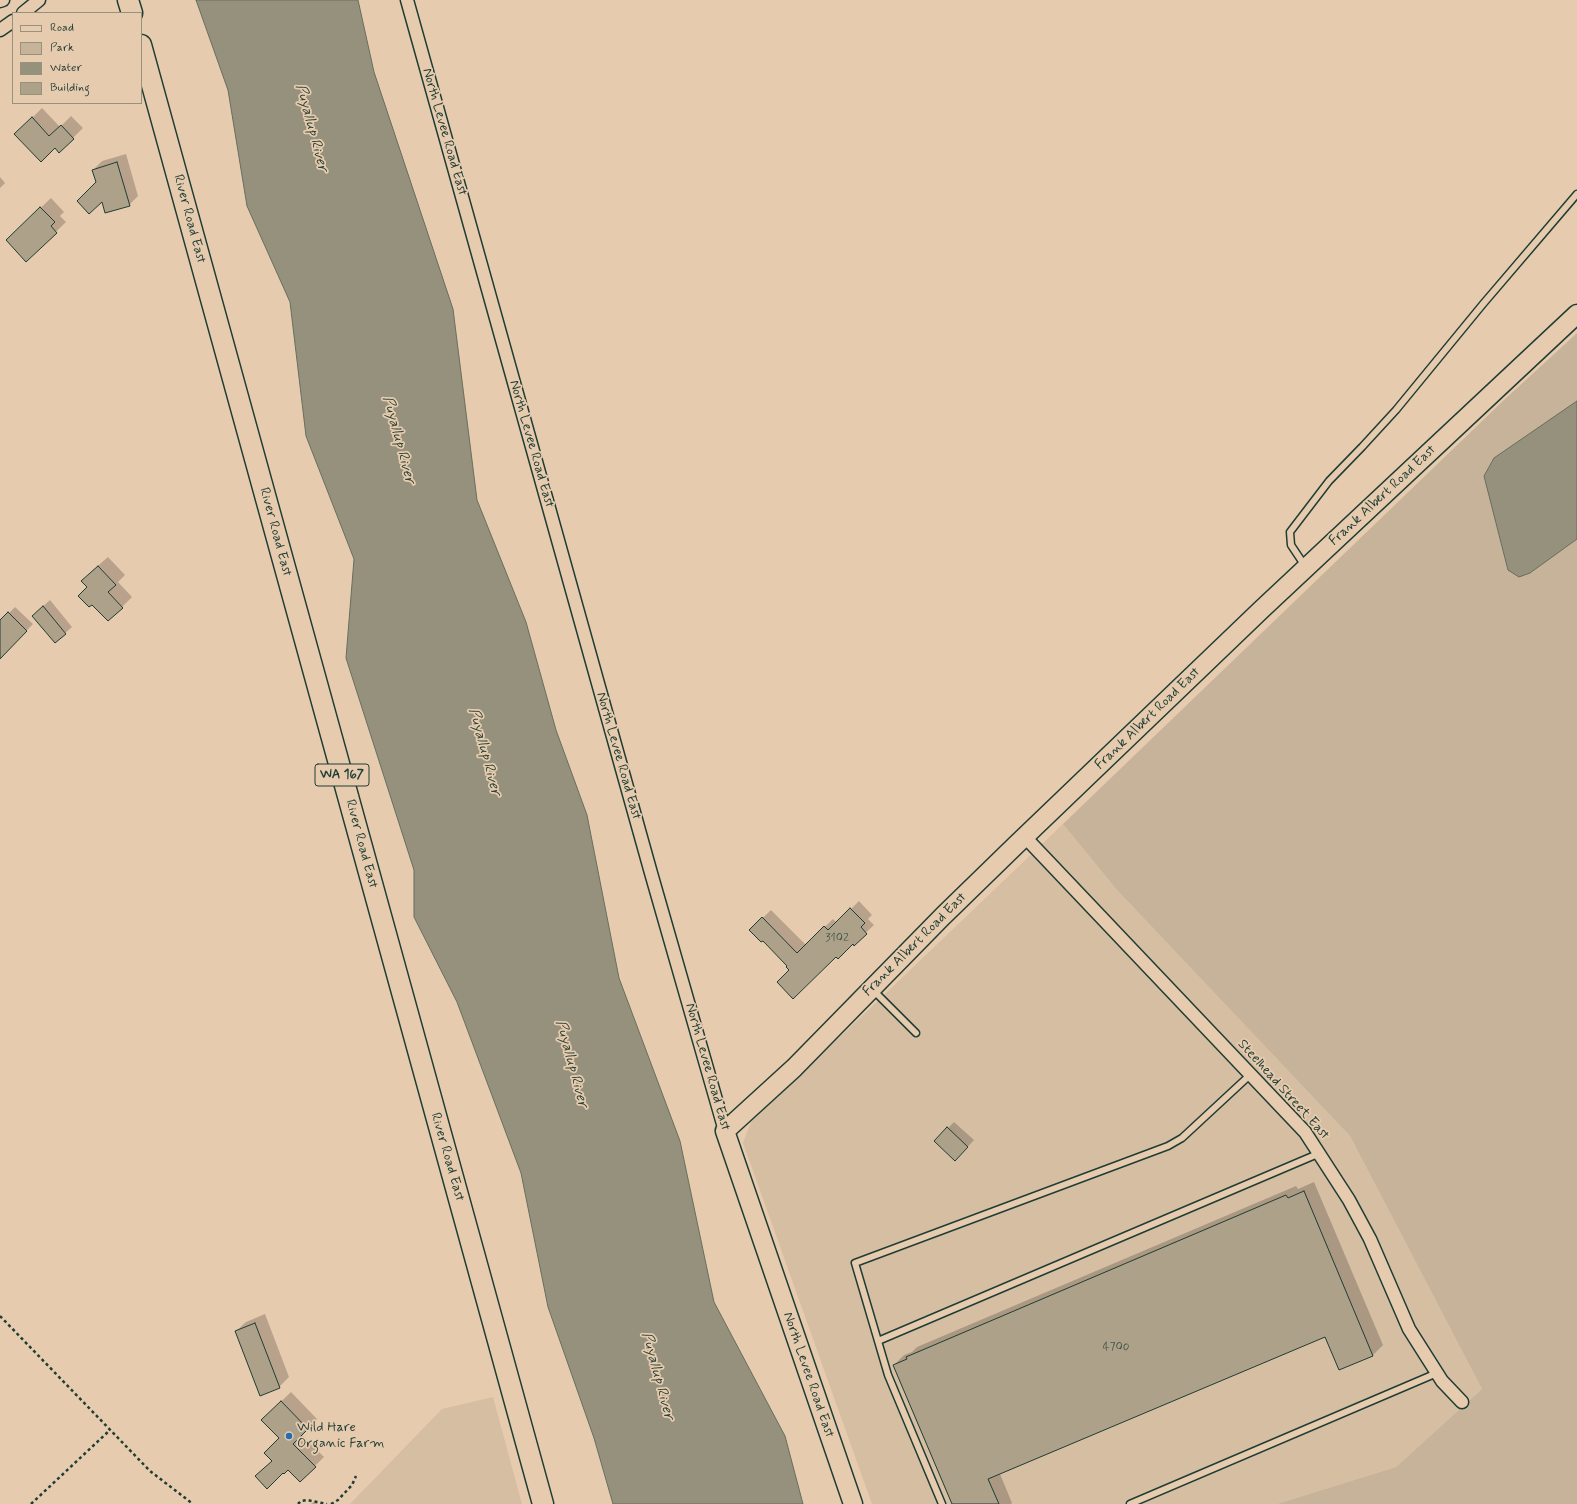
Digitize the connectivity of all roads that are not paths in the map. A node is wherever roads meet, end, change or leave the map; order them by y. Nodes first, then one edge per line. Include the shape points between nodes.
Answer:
1 (39, 0) edge
2 (128, 0) edge
3 (407, 0) edge
4 (24, 12) edge
5 (132, 12) edge
6 (12, 21) edge
7 (0, 30) edge
8 (142, 49) edge
9 (1577, 194) edge
10 (1577, 314) edge
11 (1306, 568) junction
12 (1025, 836) junction
13 (872, 988) junction
14 (916, 1033) dead end
15 (1250, 1075) junction
16 (725, 1131) junction
17 (1320, 1153) junction
18 (878, 1341) junction
19 (1437, 1373) junction
20 (1462, 1402) dead end
21 (543, 1504) edge
22 (853, 1504) edge
23 (942, 1504) edge
24 (1130, 1504) edge

1 - 4 street
2 - 5 main road
3 - 16 street, North Levee Road East
6 - 7 street
8 - 21 main road, River Road East / WA 167
9 - 11 lane via 1396,410 1328,481 1290,532 1291,545
10 - 11 street, Frank Albert Road East
11 - 12 street, Frank Albert Road East
12 - 13 street, Frank Albert Road East
12 - 15 street, Steelhead Street East
13 - 14 lane
13 - 16 street, Frank Albert Road East via 794,1068
15 - 17 street, Steelhead Street East via 1305,1132
15 - 18 lane via 1182,1138 1168,1146 855,1263
16 - 22 street, North Levee Road East
17 - 18 lane
17 - 19 street, Steelhead Street East via 1370,1240 1409,1329
18 - 23 lane via 888,1375
19 - 20 street, Steelhead Street East
19 - 24 lane

